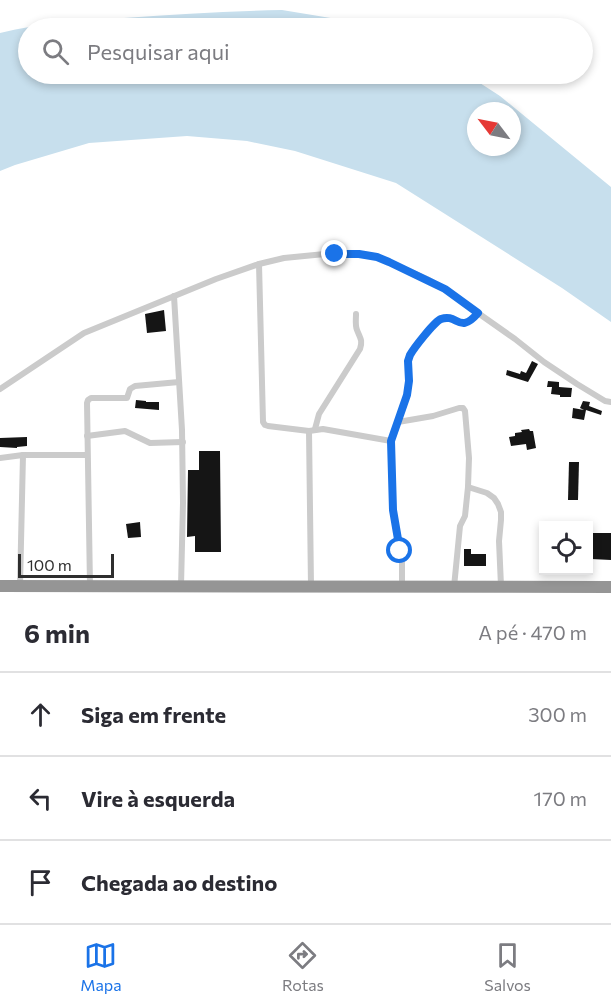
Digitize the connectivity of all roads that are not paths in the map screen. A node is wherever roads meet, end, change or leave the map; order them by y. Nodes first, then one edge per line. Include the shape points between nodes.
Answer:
1 (259, 264) junction
2 (174, 296) junction
3 (478, 313) junction
4 (356, 314) dead end
5 (179, 382) junction
6 (0, 389) edge
7 (611, 402) edge
8 (398, 423) junction
9 (312, 430) junction
10 (87, 436) junction
11 (391, 441) junction
12 (183, 442) junction
13 (23, 455) junction
14 (87, 455) junction
15 (0, 458) edge
16 (468, 487) junction
17 (0, 586) edge
18 (20, 586) junction
19 (90, 586) junction
20 (310, 587) junction
21 (402, 587) junction
22 (454, 587) junction
23 (501, 587) junction
24 (611, 587) edge
25 (188, 589) edge
26 (276, 590) edge
27 (472, 590) edge

1 - 2 street
1 - 3 street via 335,254 377,257 429,280
1 - 9 street via 263,422 268,426
2 - 5 street
2 - 6 street via 84,333
3 - 7 street via 544,362
3 - 8 street via 466,323 441,319 413,350 408,361 407,395
4 - 9 street via 362,337 360,349
5 - 10 street via 132,387 123,399 91,398 87,404
5 - 12 street
8 - 11 street
8 - 16 street via 463,408
9 - 11 street
9 - 20 street
10 - 12 street via 125,431 150,443
10 - 14 street
11 - 21 street via 393,510 402,559
12 - 25 street
13 - 14 street
13 - 15 street
13 - 18 street
14 - 19 street
16 - 22 street
16 - 23 street via 494,498 501,512
17 - 18 highway
18 - 19 highway
19 - 25 highway
20 - 21 highway
20 - 26 highway
21 - 22 highway
22 - 27 highway
23 - 24 highway
23 - 27 highway
25 - 26 highway

